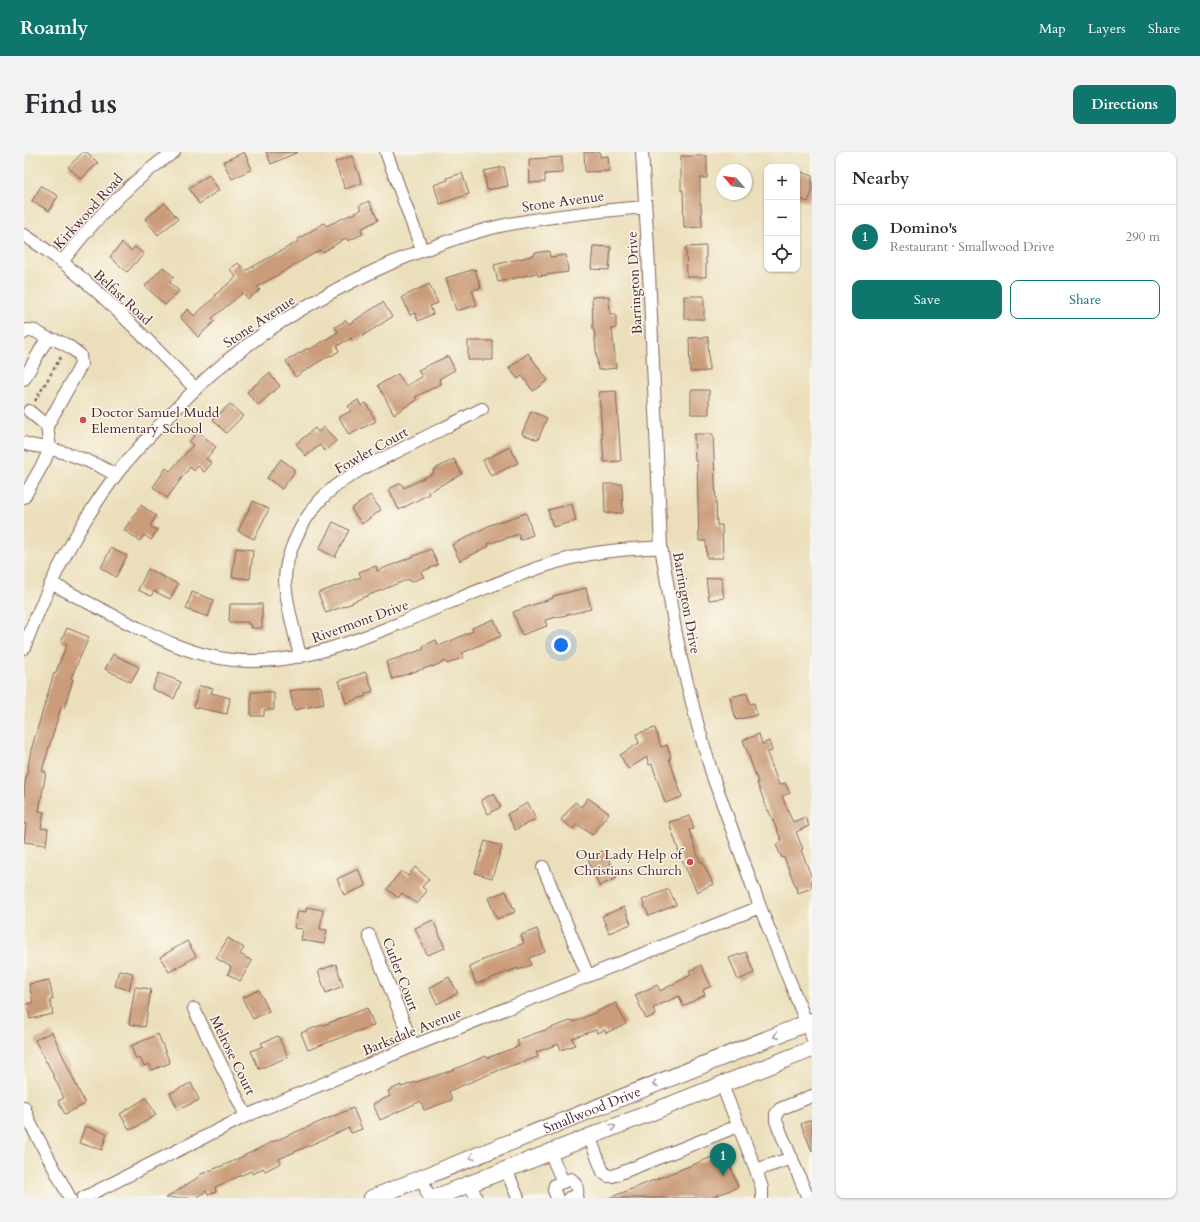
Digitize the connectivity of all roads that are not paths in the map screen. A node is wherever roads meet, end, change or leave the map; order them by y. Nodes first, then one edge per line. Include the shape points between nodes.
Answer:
1 (174, 152) edge
2 (386, 152) edge
3 (642, 152) edge
4 (645, 207) junction
5 (24, 235) edge
6 (422, 250) junction
7 (62, 262) junction
8 (24, 333) edge
9 (49, 338) junction
10 (24, 379) edge
11 (196, 389) junction
12 (31, 408) road end
13 (482, 409) dead end
14 (47, 426) junction
15 (24, 443) edge
16 (45, 448) junction
17 (24, 452) edge
18 (116, 475) junction
19 (24, 497) edge
20 (661, 547) junction
21 (51, 583) junction
22 (24, 648) edge
23 (300, 657) junction
24 (543, 867) dead end
25 (760, 907) junction
26 (369, 935) dead end
27 (588, 976) junction
28 (194, 1009) dead end
29 (810, 1027) edge
30 (413, 1046) junction
31 (812, 1049) edge
32 (722, 1085) junction
33 (812, 1096) edge
34 (24, 1107) edge
35 (246, 1116) junction
36 (738, 1126) junction
37 (589, 1136) junction
38 (550, 1152) junction
39 (792, 1158) junction
40 (506, 1169) junction
41 (756, 1170) junction
42 (422, 1178) junction
43 (563, 1182) junction
44 (473, 1191) edge
45 (70, 1198) edge
46 (83, 1198) edge
47 (372, 1198) edge
48 (429, 1198) edge
49 (434, 1198) edge
50 (518, 1198) edge
51 (557, 1198) edge
52 (569, 1198) edge
53 (762, 1198) edge
54 (808, 1198) edge

1 - 7 street, Kirkwood Road via 115,201 80,238
2 - 6 street
3 - 4 street, Barrington Drive
4 - 6 street, Stone Avenue via 568,214 499,226
4 - 20 street, Barrington Drive
5 - 7 street, Belfast Road
6 - 11 street, Stone Avenue via 320,298 261,335 214,371
7 - 11 street, Belfast Road via 116,310
8 - 9 street via 28,330 35,331
9 - 10 street
9 - 14 street via 73,349 80,356 81,365
11 - 18 street, Stone Avenue via 137,449
12 - 14 street
13 - 23 street, Fowler Court via 352,474 330,490 307,515 291,549 286,564 285,580
14 - 16 street
15 - 16 street
16 - 17 street
16 - 18 street via 99,464
16 - 19 street via 44,462
18 - 21 street, Stone Avenue via 90,514
20 - 23 street, Rivermont Drive via 590,554 522,573 344,645
20 - 25 street, Barrington Drive via 681,657 698,726 713,777
21 - 22 street, Stone Avenue
21 - 23 street, Rivermont Drive via 110,615 190,651 244,661
24 - 27 street
25 - 27 street, Barksdale Avenue
25 - 29 street, Barrington Drive
26 - 30 street, Cutler Court
27 - 30 street, Barksdale Avenue
28 - 35 street, Melrose Court
29 -> 42 main road, Smallwood Drive
30 - 35 street, Barksdale Avenue
31 - 32 main road, Smallwood Drive
32 - 36 street
37 -> 32 main road, Smallwood Drive
33 - 39 street via 780,1109 776,1114 776,1121
34 - 45 street
35 - 46 street, Barksdale Avenue
36 - 37 street via 613,1176 608,1176 604,1172
36 - 41 street
37 - 38 main road, Smallwood Drive
38 - 40 main road, Smallwood Drive
38 - 43 street
39 - 41 street
39 - 54 street
40 - 44 main road, Smallwood Drive
40 - 50 street
41 - 53 street via 762,1188
42 - 47 main road, Smallwood Drive
42 - 48 street
43 - 51 street via 555,1185
43 - 52 street via 571,1179 578,1190 577,1195
44 - 49 main road, Smallwood Drive

